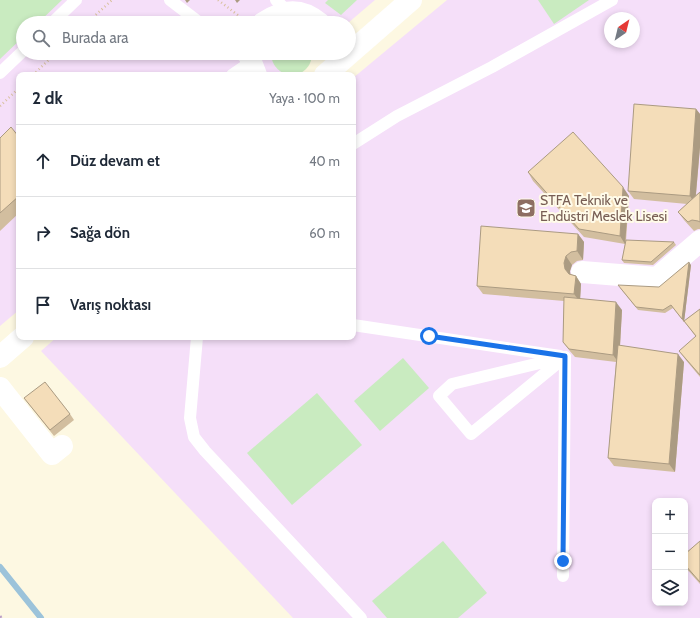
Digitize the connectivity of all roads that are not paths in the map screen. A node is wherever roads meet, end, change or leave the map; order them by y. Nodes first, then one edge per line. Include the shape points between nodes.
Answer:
1 (76, 0) edge
2 (170, 0) edge
3 (411, 0) edge
4 (612, 0) edge
5 (287, 4) edge
6 (59, 16) edge
7 (191, 16) edge
8 (272, 16) edge
9 (308, 16) edge
10 (394, 16) junction
11 (356, 36) edge
12 (356, 48) edge
13 (16, 58) edge
14 (343, 60) edge
15 (249, 61) edge
16 (236, 72) edge
17 (329, 72) edge
18 (0, 73) edge
19 (356, 142) edge
20 (700, 241) edge
21 (582, 272) dead end
22 (356, 325) edge
23 (20, 340) edge
24 (197, 340) edge
25 (565, 356) junction
26 (0, 357) edge
27 (0, 388) edge
28 (62, 446) dead end
29 (563, 576) dead end
30 (360, 618) edge

1 - 6 lane
2 - 7 lane
3 - 10 street
4 - 19 lane via 397,116
5 - 8 street
5 - 9 street
10 - 11 street
10 - 12 street
13 - 18 lane
14 - 17 street
15 - 16 lane
20 - 21 street via 657,278
22 - 25 lane
23 - 26 street
24 - 30 lane via 190,418 194,437
25 - 25 lane via 471,434 439,396 452,384
25 - 29 lane
27 - 28 street via 52,454

